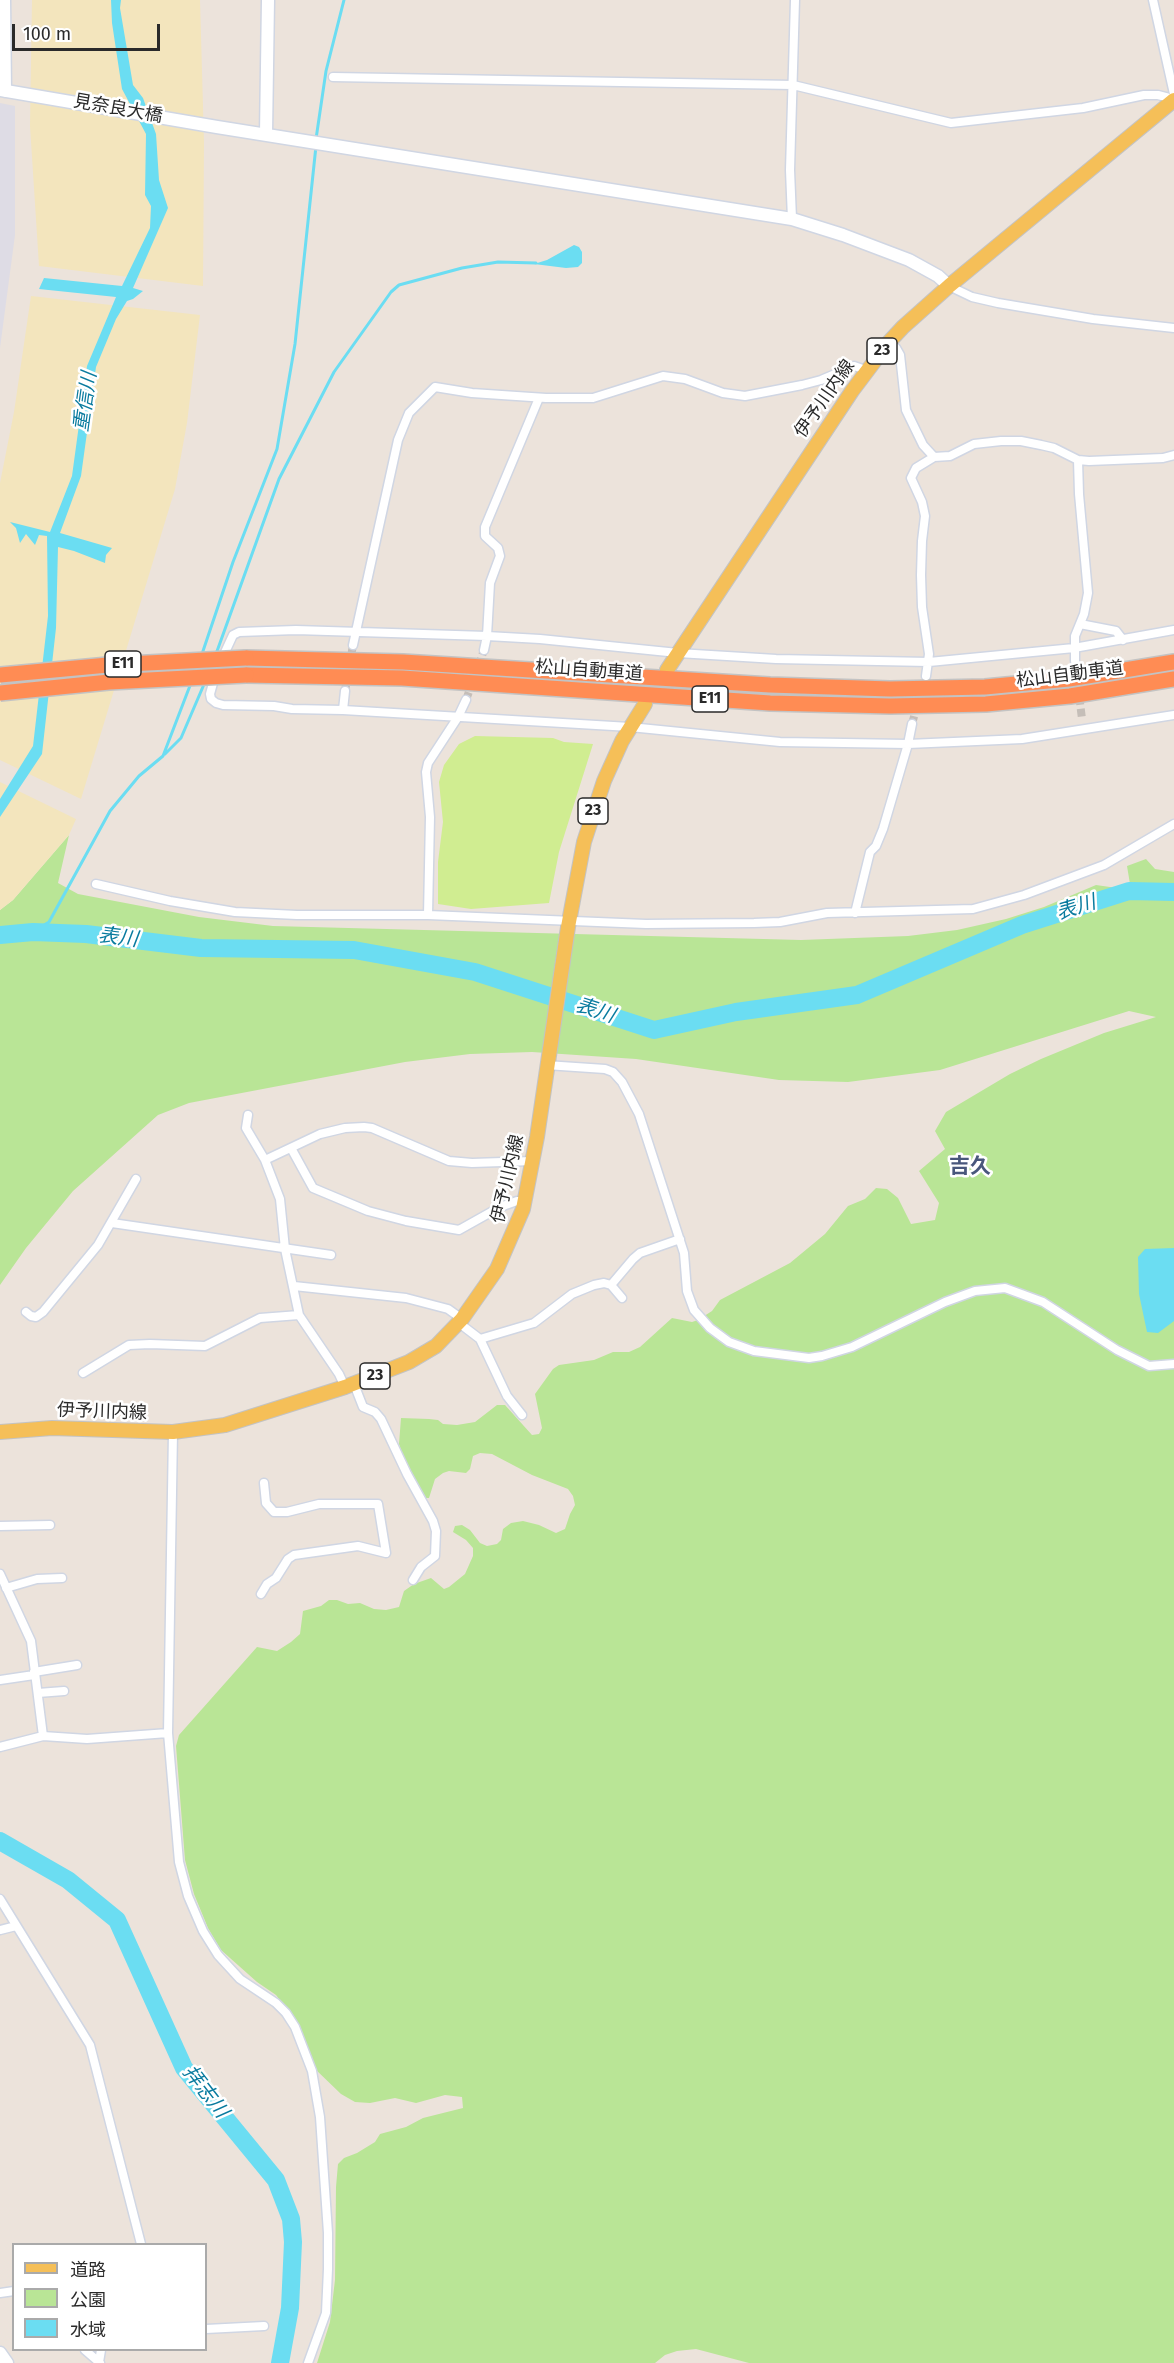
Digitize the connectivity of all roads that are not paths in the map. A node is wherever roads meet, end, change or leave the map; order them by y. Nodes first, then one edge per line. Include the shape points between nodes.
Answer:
1 (4, 0) edge
2 (268, 0) edge
3 (795, 0) edge
4 (1153, 0) edge
5 (333, 77) dead end
6 (793, 85) junction
7 (2, 90) edge
8 (1174, 94) edge
9 (1174, 100) edge
10 (266, 134) junction
11 (792, 219) junction
12 (949, 286) junction
13 (1174, 328) edge
14 (889, 342) junction
15 (866, 370) junction
16 (539, 398) junction
17 (1174, 454) edge
18 (934, 457) junction
19 (1078, 460) junction
20 (1080, 624) junction
21 (1174, 630) edge
22 (358, 631) junction
23 (487, 636) junction
24 (1123, 640) junction
25 (353, 645) tunnel mouth
26 (1074, 648) junction
27 (484, 650) tunnel mouth
28 (678, 653) junction
29 (1075, 660) tunnel mouth
30 (929, 662) junction
31 (1174, 662) edge
32 (667, 670) dead end
33 (0, 675) edge
34 (926, 676) dead end
35 (1174, 679) edge
36 (345, 691) tunnel mouth
37 (0, 693) edge
38 (466, 700) tunnel mouth
39 (645, 704) dead end
40 (343, 710) junction
41 (1174, 715) edge
42 (459, 717) junction
43 (1082, 719) tunnel mouth
44 (912, 724) tunnel mouth
45 (630, 727) junction
46 (1084, 730) junction
47 (908, 744) junction
48 (1174, 824) edge
49 (96, 884) dead end
50 (855, 913) junction
51 (428, 915) junction
52 (569, 924) junction
53 (547, 1062) junction
54 (248, 1115) dead end
55 (291, 1148) junction
56 (265, 1160) junction
57 (533, 1161) junction
58 (136, 1179) dead end
59 (525, 1202) junction
60 (112, 1223) junction
61 (680, 1239) junction
62 (285, 1249) junction
63 (331, 1255) dead end
64 (611, 1285) junction
65 (294, 1286) junction
66 (622, 1298) dead end
67 (26, 1312) dead end
68 (299, 1315) junction
69 (461, 1321) junction
70 (480, 1339) junction
71 (1174, 1364) edge
72 (83, 1373) dead end
73 (349, 1386) junction
74 (522, 1415) dead end
75 (0, 1432) edge
76 (173, 1432) junction
77 (264, 1483) dead end
78 (50, 1525) dead end
79 (0, 1526) edge
80 (0, 1575) edge
81 (62, 1578) dead end
82 (413, 1580) dead end
83 (6, 1588) junction
84 (261, 1594) dead end
85 (77, 1665) dead end
86 (34, 1673) junction
87 (0, 1680) edge
88 (64, 1691) dead end
89 (38, 1693) junction
90 (168, 1733) junction
91 (43, 1736) junction
92 (0, 1747) edge
93 (0, 1899) edge
94 (16, 1926) junction
95 (0, 1930) edge
96 (141, 2243) edge
97 (264, 2326) dead end
98 (207, 2329) edge
99 (87, 2351) edge
100 (0, 2354) edge
101 (7, 2363) edge
102 (99, 2363) edge
103 (308, 2363) edge

1 - 7 street
2 - 10 street
3 - 6 street
4 - 8 street
5 - 6 street
6 - 9 street via 951,123 1083,108 1144,95
6 - 11 street
7 - 10 street, 見奈良大橋
9 - 12 main road, 伊予川内線 / 23
10 - 11 street, 見奈良大橋
11 - 12 street, 見奈良大橋 via 909,260
12 - 13 street via 960,293 998,303
12 - 14 main road, 伊予川内線 / 23
14 - 15 main road, 伊予川内線 / 23
14 - 18 street via 900,355 906,410 923,445
15 - 16 street via 854,366 802,386 745,396 663,376 594,398
15 - 28 main road, 伊予川内線 / 23
16 - 22 street via 435,387 409,413 387,484
16 - 23 street via 484,531 486,539 500,553 489,592
17 - 19 street
18 - 19 street via 950,456 975,444 1021,441 1054,448
18 - 30 street via 916,468 911,478 925,516 921,541 922,607
19 - 20 street via 1089,580 1087,606
20 - 24 street via 1116,631
20 - 26 street
21 - 24 street
22 - 23 street
22 - 25 street
22 - 40 street via 239,632 233,635 225,651 210,694 211,699 223,705
23 - 27 street
23 - 28 street
24 - 26 street
26 - 29 street
26 - 30 street
28 - 30 street
28 - 32 main road, 伊予川内線 / 23
30 - 34 street
31 - 33 highway, 松山自動車道 / E11, bridge via 1139,670 985,687 890,689 770,686 403,662 246,658
35 - 37 highway, 松山自動車道 / E11, bridge via 1070,696 986,704 890,706 759,702 402,678 246,675 119,681
36 - 40 street
38 - 42 street
39 - 45 main road, 伊予川内線 / 23
40 - 42 street
41 - 46 street
42 - 45 street
42 - 51 street via 426,772 430,817
43 - 46 street
44 - 47 street
45 - 47 street via 780,742
45 - 52 main road, 伊予川内線 / 23 via 589,822
46 - 47 street via 1023,739
47 - 50 street via 883,829 870,852
48 - 50 street via 1104,865 1000,903 951,911
49 - 51 street via 235,912
50 - 52 street via 754,923
51 - 52 street
52 - 53 main road, 伊予川内線 / 23
53 - 57 main road, 伊予川内線 / 23
53 - 61 street via 598,1067 618,1078 639,1114
54 - 56 street via 246,1128
55 - 56 street
55 - 57 street via 332,1131 364,1127 449,1161
55 - 59 street via 314,1188 368,1211 406,1221 459,1230 500,1207
56 - 62 street via 280,1199
57 - 59 main road, 伊予川内線 / 23
58 - 60 street
59 - 69 main road, 伊予川内線 / 23 via 497,1269
60 - 62 street
60 - 67 street via 43,1312 36,1317
61 - 64 street via 640,1253
61 - 71 street via 687,1292 694,1310 729,1342 754,1351 822,1356 852,1347 945,1302 975,1291 1005,1288 1043,1302 1149,1366
62 - 63 street
62 - 65 street
64 - 66 street
64 - 70 street via 594,1285 572,1294 534,1323
65 - 68 street
65 - 69 street via 406,1298 448,1309
68 - 72 street via 260,1318 205,1346 129,1346
68 - 73 street
69 - 70 street
69 - 73 main road, 伊予川内線 / 23 via 418,1358
70 - 74 street via 507,1396
73 - 76 main road, 伊予川内線 / 23 via 225,1425
73 - 82 street via 363,1407 381,1419 433,1521 435,1556
75 - 76 main road, 伊予川内線 / 23 via 52,1428
76 - 90 street
77 - 84 street via 266,1503 274,1512 319,1504 378,1504 386,1553 358,1546 294,1555
78 - 79 street
80 - 83 street
81 - 83 street via 37,1579
83 - 86 street via 28,1631
85 - 86 street
86 - 87 street
86 - 89 street
88 - 89 street
89 - 91 street
90 - 91 street via 87,1738
90 - 103 street via 175,1836 188,1896 218,1955 240,1978 276,2002 295,2026 316,2088 328,2269 326,2313
91 - 92 street
93 - 94 street
94 - 95 street
94 - 96 street via 90,2045
97 - 98 street
99 - 102 street
100 - 101 street

